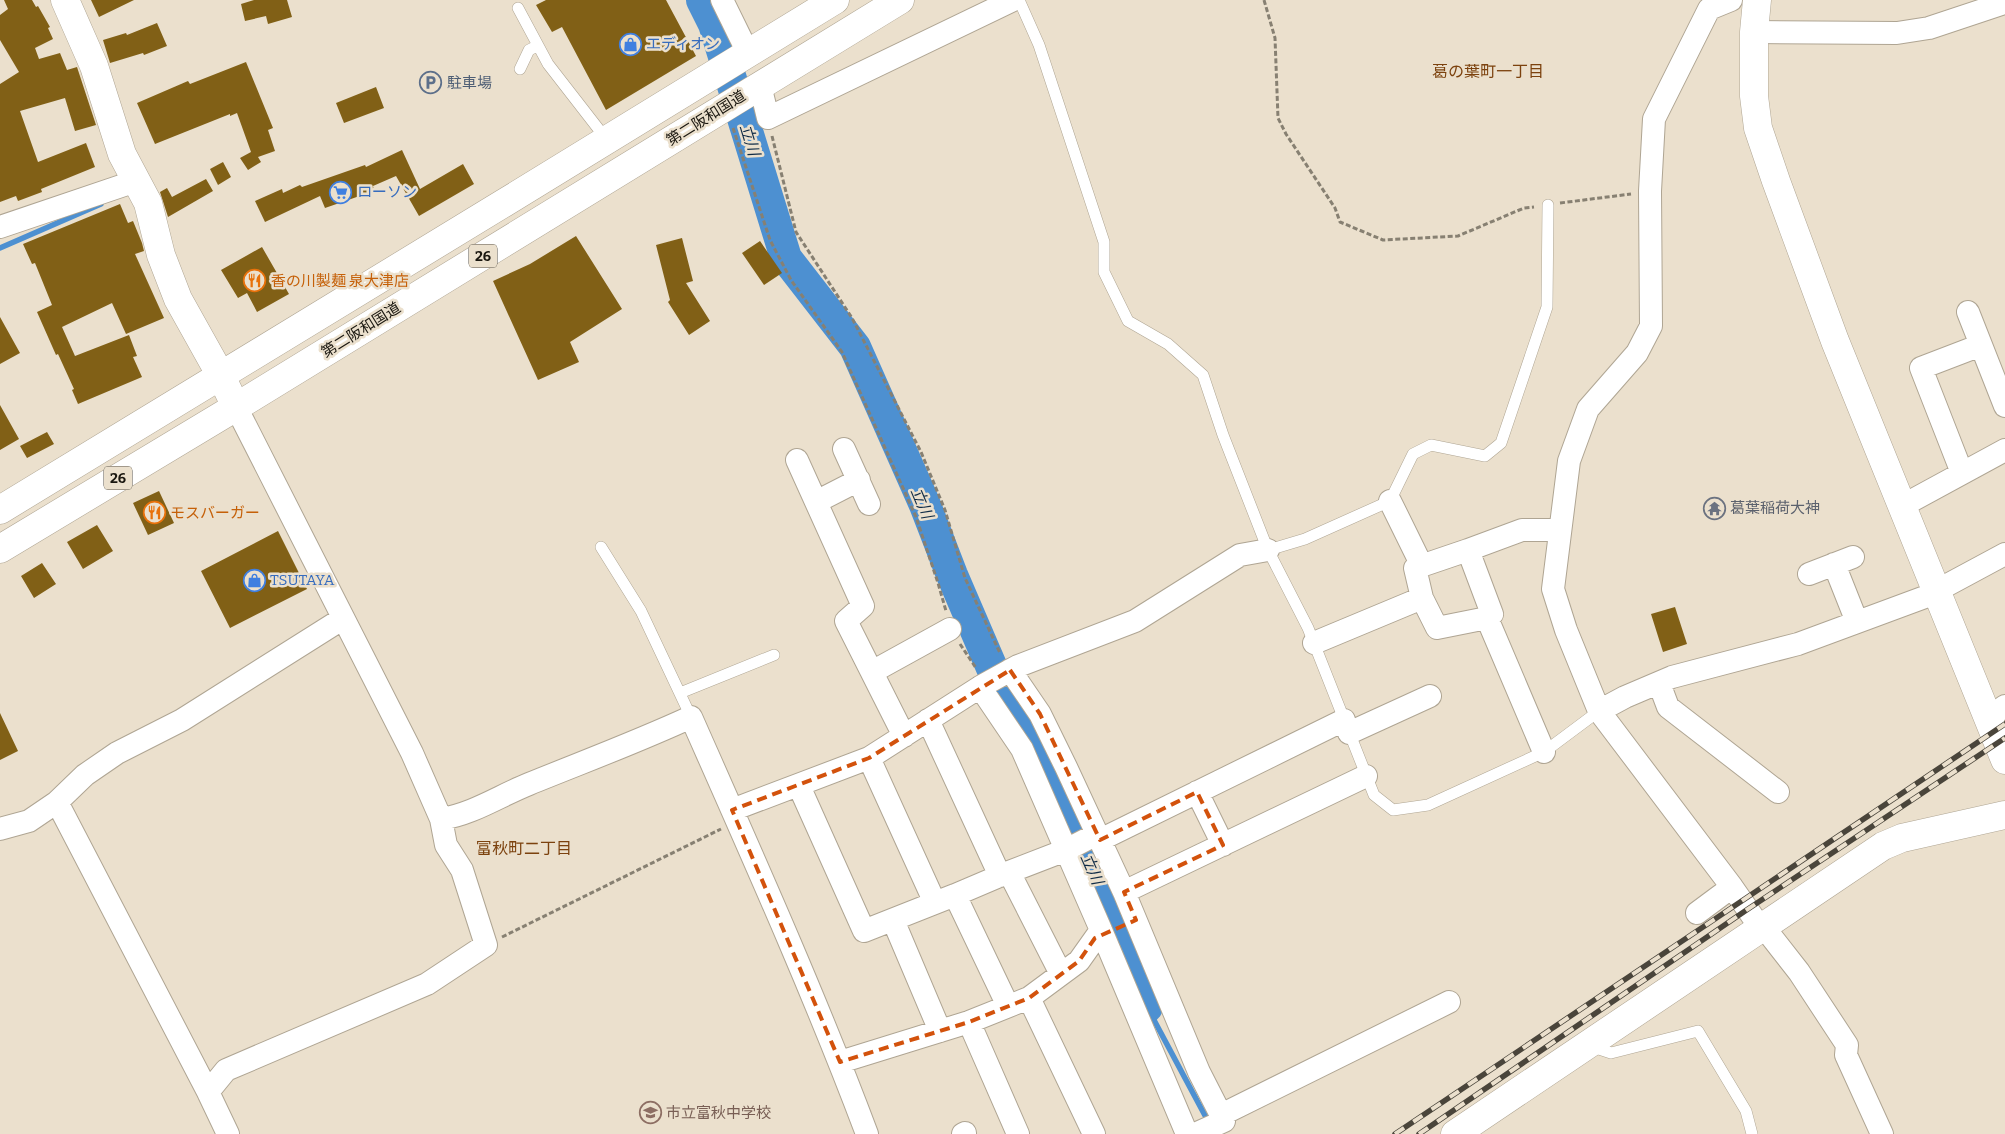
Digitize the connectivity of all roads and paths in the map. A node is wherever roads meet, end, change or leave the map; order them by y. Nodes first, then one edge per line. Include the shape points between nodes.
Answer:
1 (65, 0) edge
2 (722, 0) edge
3 (835, 0) edge
4 (900, 0) edge
5 (1013, 0) edge
6 (1020, 0) edge
7 (1264, 0) edge
8 (1731, 0) edge
9 (1757, 0) edge
10 (2002, 6) edge
11 (518, 8) dead end
12 (1754, 32) junction
13 (537, 46) junction
14 (734, 62) junction
15 (520, 69) dead end
16 (740, 97) junction
17 (768, 118) junction
18 (608, 140) junction
19 (136, 180) junction
20 (1650, 191) junction
21 (1548, 205) junction
22 (0, 227) edge
23 (1968, 312) dead end
24 (1981, 345) junction
25 (221, 376) junction
26 (2005, 406) edge
27 (236, 407) junction
28 (844, 449) dead end
29 (2005, 450) edge
30 (797, 460) dead end
31 (1962, 473) junction
32 (859, 480) junction
33 (1390, 501) junction
34 (816, 502) junction
35 (870, 504) dead end
36 (1902, 506) junction
37 (0, 510) edge
38 (1560, 530) junction
39 (601, 547) dead end
40 (0, 548) edge
41 (1268, 550) junction
42 (1468, 550) junction
43 (2005, 554) edge
44 (1422, 566) junction
45 (1809, 574) dead end
46 (1936, 591) junction
47 (1422, 598) junction
48 (1487, 618) junction
49 (342, 620) junction
50 (1857, 622) junction
51 (950, 629) junction
52 (1314, 643) junction
53 (774, 655) dead end
54 (1009, 670) junction
55 (872, 672) junction
56 (1659, 683) junction
57 (984, 684) junction
58 (680, 693) junction
59 (1430, 696) dead end
60 (1600, 712) junction
61 (1996, 712) edge
62 (691, 717) junction
63 (928, 720) junction
64 (1347, 727) junction
65 (904, 736) junction
66 (1544, 752) junction
67 (869, 758) junction
68 (2005, 760) edge
69 (1366, 776) junction
70 (799, 786) junction
71 (1197, 792) junction
72 (1778, 792) dead end
73 (57, 802) junction
74 (735, 815) junction
75 (2005, 815) edge
76 (441, 819) junction
77 (0, 829) edge
78 (1097, 837) junction
79 (1222, 845) junction
80 (1069, 848) junction
81 (1005, 874) junction
82 (1732, 887) junction
83 (1124, 892) junction
84 (945, 899) junction
85 (1697, 913) dead end
86 (893, 920) junction
87 (1134, 921) junction
88 (1763, 926) junction
89 (1105, 932) junction
90 (486, 945) junction
91 (1061, 974) junction
92 (1029, 998) junction
93 (1449, 1002) dead end
94 (1008, 1006) junction
95 (969, 1022) junction
96 (940, 1031) junction
97 (1587, 1045) junction
98 (840, 1062) junction
99 (208, 1092) junction
100 (1225, 1123) edge
101 (1194, 1133) edge
102 (228, 1134) edge
103 (867, 1134) edge
104 (1018, 1134) edge
105 (1094, 1134) edge
106 (1455, 1134) edge
107 (1752, 1134) edge
108 (1882, 1134) edge

1 - 19 main road via 94,66 122,154
2 - 14 street
3 - 14 main road, 26
4 - 16 main road, 第二阪和国道 / 26
5 - 17 street
6 - 41 lane via 1039,45 1104,242 1104,272 1128,321 1168,344 1204,375 1223,435
7 - 21 path via 1275,38 1278,118 1335,208 1340,222 1383,240 1458,236 1524,208
8 - 20 street via 1709,8 1654,119
9 - 12 main road
10 - 12 street via 1929,28 1897,33
11 - 13 lane
12 - 36 main road via 1754,96 1758,128 1835,341
13 - 15 lane via 530,50
13 - 18 lane
14 - 18 main road, 26
16 - 17 street
16 - 27 main road, 第二阪和国道 / 26
16 - 51 path via 770,240 791,280 842,352 916,517
17 - 54 path via 796,232 852,318 921,452 945,510 966,578
18 - 25 main road, 26
19 - 22 street
19 - 25 main road via 148,203 161,255 178,298
20 - 21 path
20 - 38 street via 1651,326 1637,353 1588,409 1568,461
21 - 33 lane via 1547,307 1501,443 1485,456 1432,445 1413,454
23 - 24 street
24 - 26 street
24 - 31 street via 1922,368
25 - 27 main road
25 - 37 main road, 26
27 - 40 main road, 第二阪和国道 / 26
27 - 49 street
28 - 32 street
29 - 31 street
30 - 34 street
31 - 36 street
32 - 34 street
32 - 35 street
33 - 41 lane via 1304,539
33 - 44 street
34 - 55 street via 863,606 846,620
36 - 46 main road
38 - 42 street via 1522,530
38 - 60 street via 1553,589
39 - 58 lane via 641,611
41 - 52 lane
41 - 54 street via 1240,555 1135,621
42 - 44 street
42 - 48 street via 1492,614
43 - 46 street
44 - 47 street via 1415,568
45 - 50 street via 1843,561
46 - 50 street
46 - 61 main road
47 - 48 street via 1437,628
47 - 52 street
48 - 66 street
49 - 73 street via 182,720 117,753 84,775
49 - 76 street via 412,753
50 - 56 street via 1798,644
51 - 55 street
51 - 57 path
52 - 64 lane
53 - 58 lane
54 - 57 street
54 - 78 street via 1040,714
55 - 65 street
56 - 60 street
56 - 72 street via 1668,707
57 - 63 street
57 - 80 street via 1022,749
58 - 62 lane
59 - 64 street
60 - 66 lane
60 - 82 street
61 - 68 main road
62 - 74 street
62 - 76 street via 459,816
63 - 65 street
63 - 81 street
64 - 69 lane
64 - 71 street
65 - 67 street
66 - 69 lane via 1428,804 1393,810 1374,795
67 - 70 street
67 - 84 street
69 - 79 street
70 - 74 street
70 - 86 street via 864,931
71 - 78 street
71 - 79 street
73 - 77 street via 29,821
73 - 99 street
74 - 90 path
74 - 98 street
75 - 88 main road via 1902,838 1883,846
76 - 90 street via 446,845 462,870
78 - 80 street
78 - 83 street
79 - 83 street
80 - 81 street
80 - 89 street
81 - 84 street
81 - 91 street
82 - 85 street
82 - 88 street via 1755,920
83 - 87 street
84 - 86 street
84 - 94 street
86 - 96 street
87 - 89 street
87 - 100 street via 1199,1072
88 - 97 main road
88 - 108 street via 1799,972 1847,1045 1846,1055
89 - 91 street via 1078,962
89 - 101 street
90 - 99 street via 427,984 226,1070
91 - 92 street
92 - 94 street
92 - 105 street
93 - 100 street
94 - 95 street
95 - 96 street
95 - 104 street
96 - 98 street
97 - 106 main road
97 - 107 lane via 1612,1053 1698,1031 1746,1111
98 - 103 street
99 - 102 street
100 - 101 street

